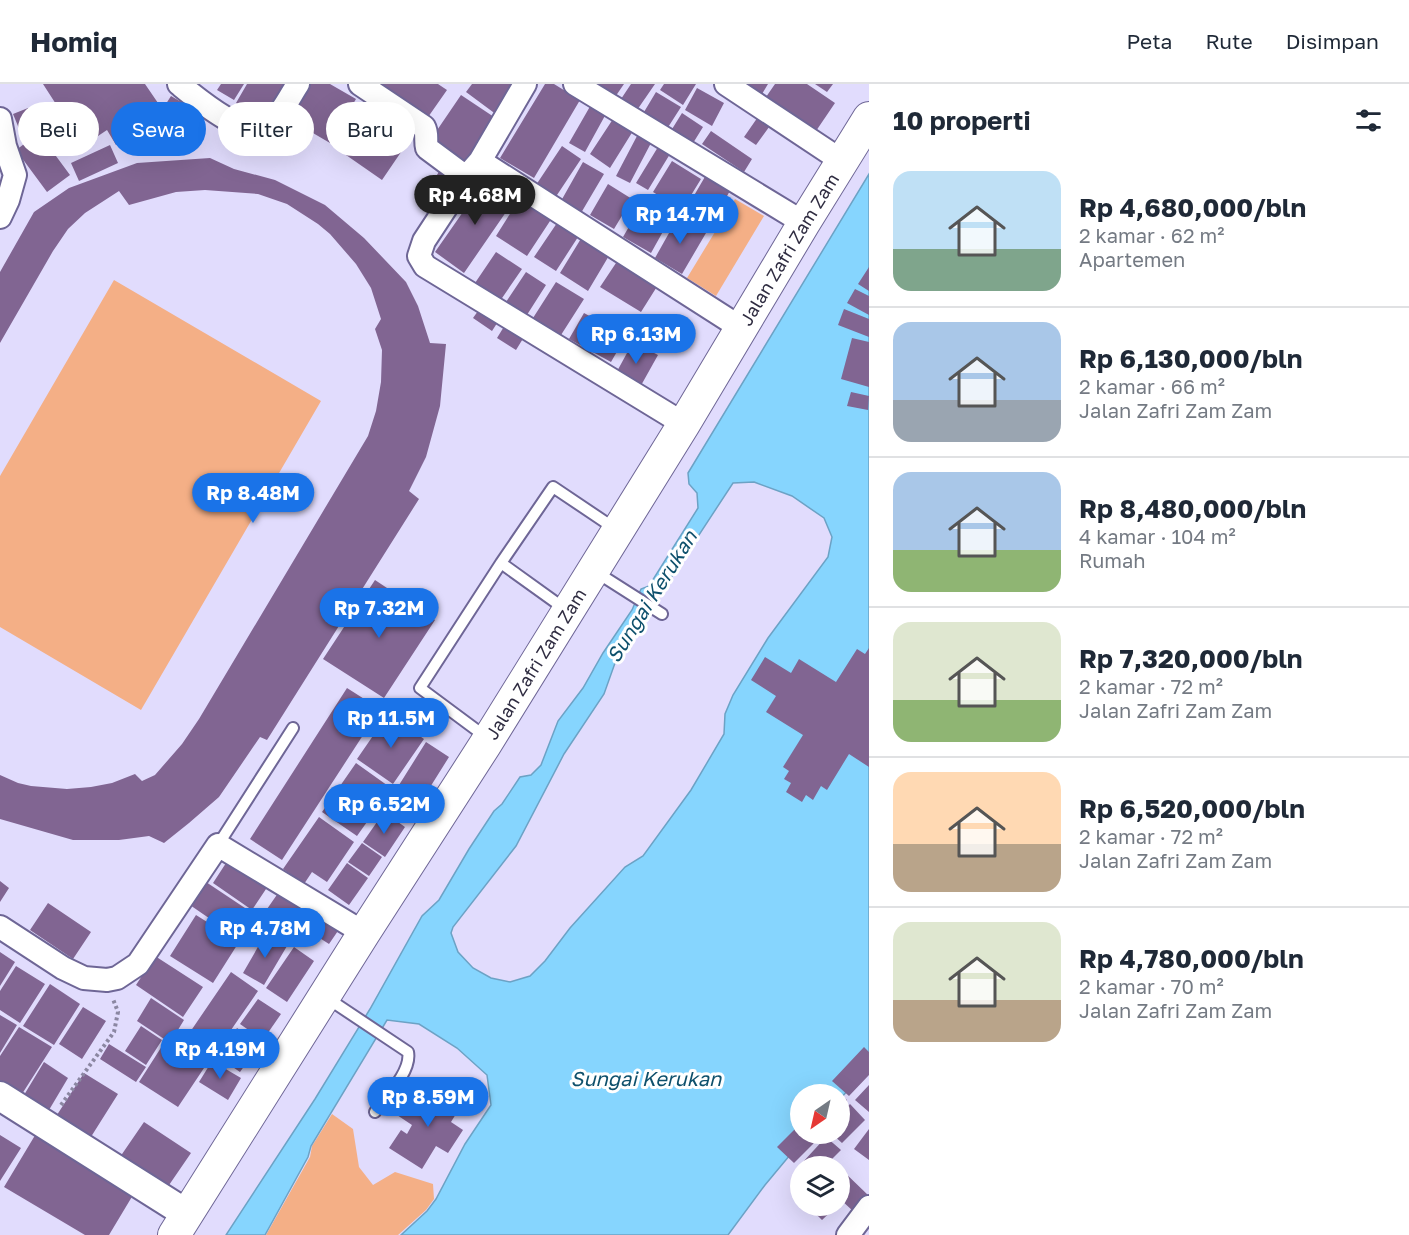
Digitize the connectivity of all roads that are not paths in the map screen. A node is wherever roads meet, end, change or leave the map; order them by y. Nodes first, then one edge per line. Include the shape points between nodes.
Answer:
1 (179, 84) edge
2 (298, 84) edge
3 (360, 84) edge
4 (525, 84) edge
5 (575, 84) edge
6 (726, 84) edge
7 (869, 118) edge
8 (0, 119) edge
9 (842, 161) junction
10 (473, 169) junction
11 (0, 217) edge
12 (804, 223) junction
13 (741, 328) junction
14 (684, 424) junction
15 (617, 530) junction
16 (501, 563) junction
17 (593, 570) junction
18 (568, 611) junction
19 (662, 614) dead end
20 (293, 728) dead end
21 (489, 739) junction
22 (218, 845) junction
23 (0, 927) edge
24 (364, 933) junction
25 (324, 996) junction
26 (0, 1096) edge
27 (375, 1112) dead end
28 (869, 1207) edge
29 (181, 1225) edge
30 (848, 1235) edge

1 - 2 street via 216,114 260,131 275,119
3 - 10 street via 424,127 427,148
4 - 10 street
5 - 12 street
6 - 9 street
7 - 9 main road, Jalan Zafri Zam Zam
8 - 11 street via 15,175
9 - 12 main road, Jalan Zafri Zam Zam
10 - 13 street
10 - 14 street via 424,241 419,256 425,266
12 - 13 main road, Jalan Zafri Zam Zam
13 - 14 main road, Jalan Zafri Zam Zam
14 - 15 main road, Jalan Zafri Zam Zam
15 - 16 lane via 553,487
15 - 17 main road, Jalan Zafri Zam Zam
16 - 18 lane
16 - 21 lane via 420,688
17 - 18 main road, Jalan Zafri Zam Zam
17 - 19 lane
18 - 21 main road, Jalan Zafri Zam Zam
20 - 22 lane
21 - 24 main road, Jalan Zafri Zam Zam
22 - 23 street via 138,964 117,978 84,978
22 - 24 street
24 - 25 main road, Jalan Zafri Zam Zam
25 - 27 lane via 408,1052 408,1066
25 - 29 main road, Jalan Zafri Zam Zam
26 - 29 street via 46,1125
28 - 30 street

